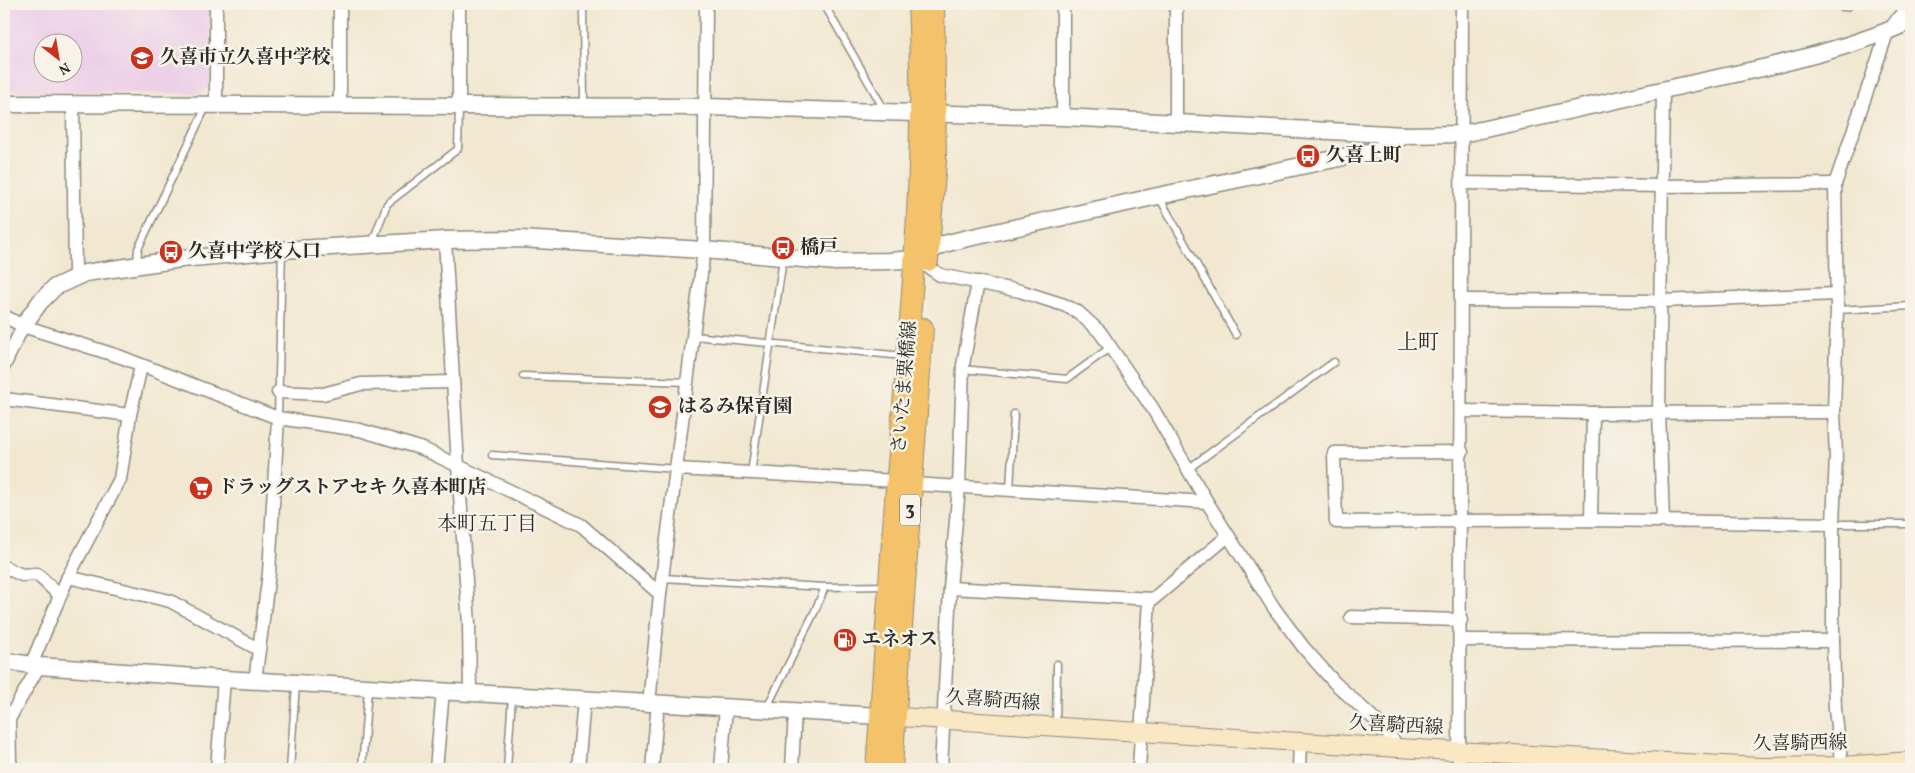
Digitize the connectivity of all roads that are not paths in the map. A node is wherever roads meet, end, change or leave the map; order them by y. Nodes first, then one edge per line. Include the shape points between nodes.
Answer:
1 (216, 4) edge
2 (340, 4) edge
3 (460, 4) edge
4 (583, 4) edge
5 (706, 4) edge
6 (824, 4) edge
7 (918, 4) edge
8 (934, 4) edge
9 (1062, 4) edge
10 (1176, 4) edge
11 (1462, 4) edge
12 (1842, 4) edge
13 (1846, 4) edge
14 (1909, 4) edge
15 (1911, 22) edge
16 (1887, 33) junction
17 (1663, 90) junction
18 (4, 104) edge
19 (73, 105) junction
20 (211, 106) junction
21 (340, 106) junction
22 (459, 106) junction
23 (584, 107) junction
24 (706, 107) junction
25 (886, 112) junction
26 (929, 114) junction
27 (1063, 117) junction
28 (1176, 122) junction
29 (1462, 134) junction
30 (1405, 135) junction
31 (1462, 183) junction
32 (1835, 184) junction
33 (1662, 186) junction
34 (1158, 196) junction
35 (446, 240) junction
36 (372, 244) junction
37 (282, 250) junction
38 (704, 250) junction
39 (783, 257) junction
40 (924, 259) junction
41 (137, 266) junction
42 (75, 276) junction
43 (978, 282) junction
44 (1837, 294) junction
45 (1462, 300) junction
46 (1662, 301) junction
47 (1911, 306) edge
48 (1837, 310) junction
49 (4, 316) edge
50 (23, 326) junction
51 (1236, 335) dead end
52 (693, 336) junction
53 (772, 343) junction
54 (1111, 347) junction
55 (907, 356) junction
56 (1334, 362) dead end
57 (4, 366) edge
58 (141, 366) junction
59 (962, 369) junction
60 (523, 376) dead end
61 (453, 382) junction
62 (688, 382) junction
63 (278, 392) junction
64 (4, 399) edge
65 (1461, 411) junction
66 (1659, 412) junction
67 (1834, 412) junction
68 (1593, 413) junction
69 (1014, 414) dead end
70 (130, 415) junction
71 (278, 418) junction
72 (1462, 452) junction
73 (492, 455) dead end
74 (458, 466) junction
75 (677, 469) junction
76 (1188, 469) junction
77 (751, 473) junction
78 (904, 482) junction
79 (959, 487) junction
80 (1010, 490) junction
81 (1207, 502) junction
82 (1591, 520) junction
83 (1663, 520) junction
84 (1461, 522) junction
85 (1833, 524) junction
86 (1911, 524) edge
87 (1228, 536) junction
88 (4, 567) edge
89 (68, 577) junction
90 (662, 578) junction
91 (889, 586) junction
92 (825, 587) junction
93 (950, 588) junction
94 (660, 594) junction
95 (60, 596) junction
96 (1149, 599) junction
97 (1351, 617) dead end
98 (1461, 620) junction
99 (1461, 640) junction
100 (1833, 641) junction
101 (258, 650) junction
102 (4, 661) edge
103 (1057, 664) dead end
104 (35, 666) junction
105 (224, 679) junction
106 (255, 681) junction
107 (296, 683) junction
108 (368, 687) junction
109 (443, 691) junction
110 (470, 692) junction
111 (512, 695) junction
112 (584, 699) junction
113 (653, 703) junction
114 (726, 707) junction
115 (766, 710) junction
116 (795, 711) junction
117 (888, 716) junction
118 (945, 720) junction
119 (1056, 727) junction
120 (1142, 732) junction
121 (1300, 742) junction
122 (1398, 748) junction
123 (1460, 750) junction
124 (1911, 761) edge
125 (1842, 767) edge
126 (12, 769) edge
127 (218, 769) edge
128 (290, 769) edge
129 (362, 769) edge
130 (436, 769) edge
131 (507, 769) edge
132 (578, 769) edge
133 (652, 769) edge
134 (721, 769) edge
135 (792, 769) edge
136 (876, 769) edge
137 (892, 769) edge
138 (941, 769) edge
139 (1139, 769) edge
140 (1299, 769) edge
141 (1459, 769) edge

1 - 20 street
2 - 21 street
3 - 22 street
4 - 23 lane
5 - 24 street
6 - 25 lane
7 - 26 main road, さいたま栗橋線 / 3
8 - 26 main road, さいたま栗橋線 / 3
9 - 27 street
10 - 28 street
11 - 29 street
12 - 13 street
14 - 16 street
15 - 16 street
16 - 17 street via 1806,58
16 - 32 street
17 - 29 street
17 - 33 street
18 - 19 street
19 - 20 street
19 - 42 street
20 - 21 street
20 - 41 lane via 138,249
21 - 22 street
22 - 23 street
22 - 36 lane via 458,148 387,204
23 - 24 street
24 - 25 street
24 - 38 street
25 - 26 street
26 - 27 street
26 - 40 main road, さいたま栗橋線 / 3
27 - 28 street
28 - 30 street
29 - 30 street
29 - 31 street
30 - 34 street via 1382,149
31 - 33 street
31 - 45 street
32 - 33 street
32 - 44 street
33 - 46 street
34 - 40 street via 964,239
34 - 51 lane
35 - 36 street
35 - 38 street via 520,239
35 - 61 street
36 - 37 street
37 - 41 street
37 - 63 lane
38 - 39 street
38 - 52 street
39 - 40 street via 836,262
39 - 53 lane
40 - 43 street via 940,275
40 - 55 main road, さいたま栗橋線 / 3
40 - 78 main road, さいたま栗橋線 / 3
41 - 42 street
42 - 50 street via 55,287
43 - 54 street via 1020,291 1078,312
43 - 59 street
44 - 46 street
44 - 48 street
45 - 46 street
45 - 65 street
46 - 66 street
47 - 48 lane
48 - 67 street
49 - 50 street
50 - 57 street
50 - 58 street
52 - 53 lane
52 - 62 street
53 - 55 lane
53 - 77 lane
54 - 59 lane via 1067,379
54 - 76 street
55 - 78 main road, さいたま栗橋線 / 3
56 - 76 lane
58 - 70 street
58 - 71 street
59 - 79 street
60 - 62 lane
61 - 63 street via 360,384 323,394
61 - 74 street
62 - 75 street
63 - 71 lane
64 - 70 street
65 - 68 street
65 - 72 street
66 - 67 street
66 - 68 street
66 - 83 street
67 - 85 street
68 - 82 street
69 - 80 lane
70 - 89 street via 120,479
71 - 74 street via 360,430 423,449
71 - 101 street via 269,573
72 - 84 street
72 - 84 street via 1334,453 1336,522
73 - 75 lane
74 - 94 street via 581,526
74 - 110 street via 469,624
75 - 77 street
75 - 90 street
76 - 81 street
77 - 78 street
78 - 79 street
78 - 91 main road, さいたま栗橋線 / 3
78 - 117 main road, さいたま栗橋線 / 3
79 - 80 street
79 - 93 street
80 - 81 street
81 - 87 street
82 - 83 street
82 - 84 street
83 - 85 street
84 - 98 street
85 - 86 lane
85 - 100 street
87 - 96 street
87 - 122 street via 1304,648 1334,682 1385,729
88 - 95 street via 22,575 37,574
89 - 95 street
89 - 101 street via 170,601
90 - 92 lane
90 - 94 street
91 - 92 lane
91 - 117 main road, さいたま栗橋線 / 3
92 - 115 lane
93 - 96 street
93 - 118 street
94 - 113 street
95 - 104 street
96 - 120 street
97 - 98 street
98 - 99 street
99 - 100 street
99 - 123 street
100 - 125 street via 1835,709
101 - 106 street
102 - 104 street
103 - 119 lane
104 - 105 street
104 - 126 street via 9,719
105 - 106 street
105 - 127 street
106 - 107 street
107 - 108 street
107 - 128 lane
108 - 109 street
108 - 129 lane
109 - 110 street
109 - 130 street
110 - 111 street
111 - 112 street
111 - 131 lane
112 - 113 street
112 - 132 street
113 - 114 street
113 - 133 street
114 - 115 street
114 - 134 street
115 - 116 street
116 - 117 street
116 - 135 street
117 - 118 main road, 久喜騎西線
117 - 136 main road, さいたま栗橋線 / 3
117 - 137 main road, さいたま栗橋線 / 3
118 - 119 main road, 久喜騎西線
118 - 138 street
119 - 120 main road, 久喜騎西線
120 - 121 main road, 久喜騎西線
120 - 139 street
121 - 122 main road, 久喜騎西線
121 - 140 street
122 - 123 main road, 久喜騎西線
123 - 125 main road, 久喜騎西線 via 1762,767
123 - 141 street
124 - 125 main road, 久喜騎西線

